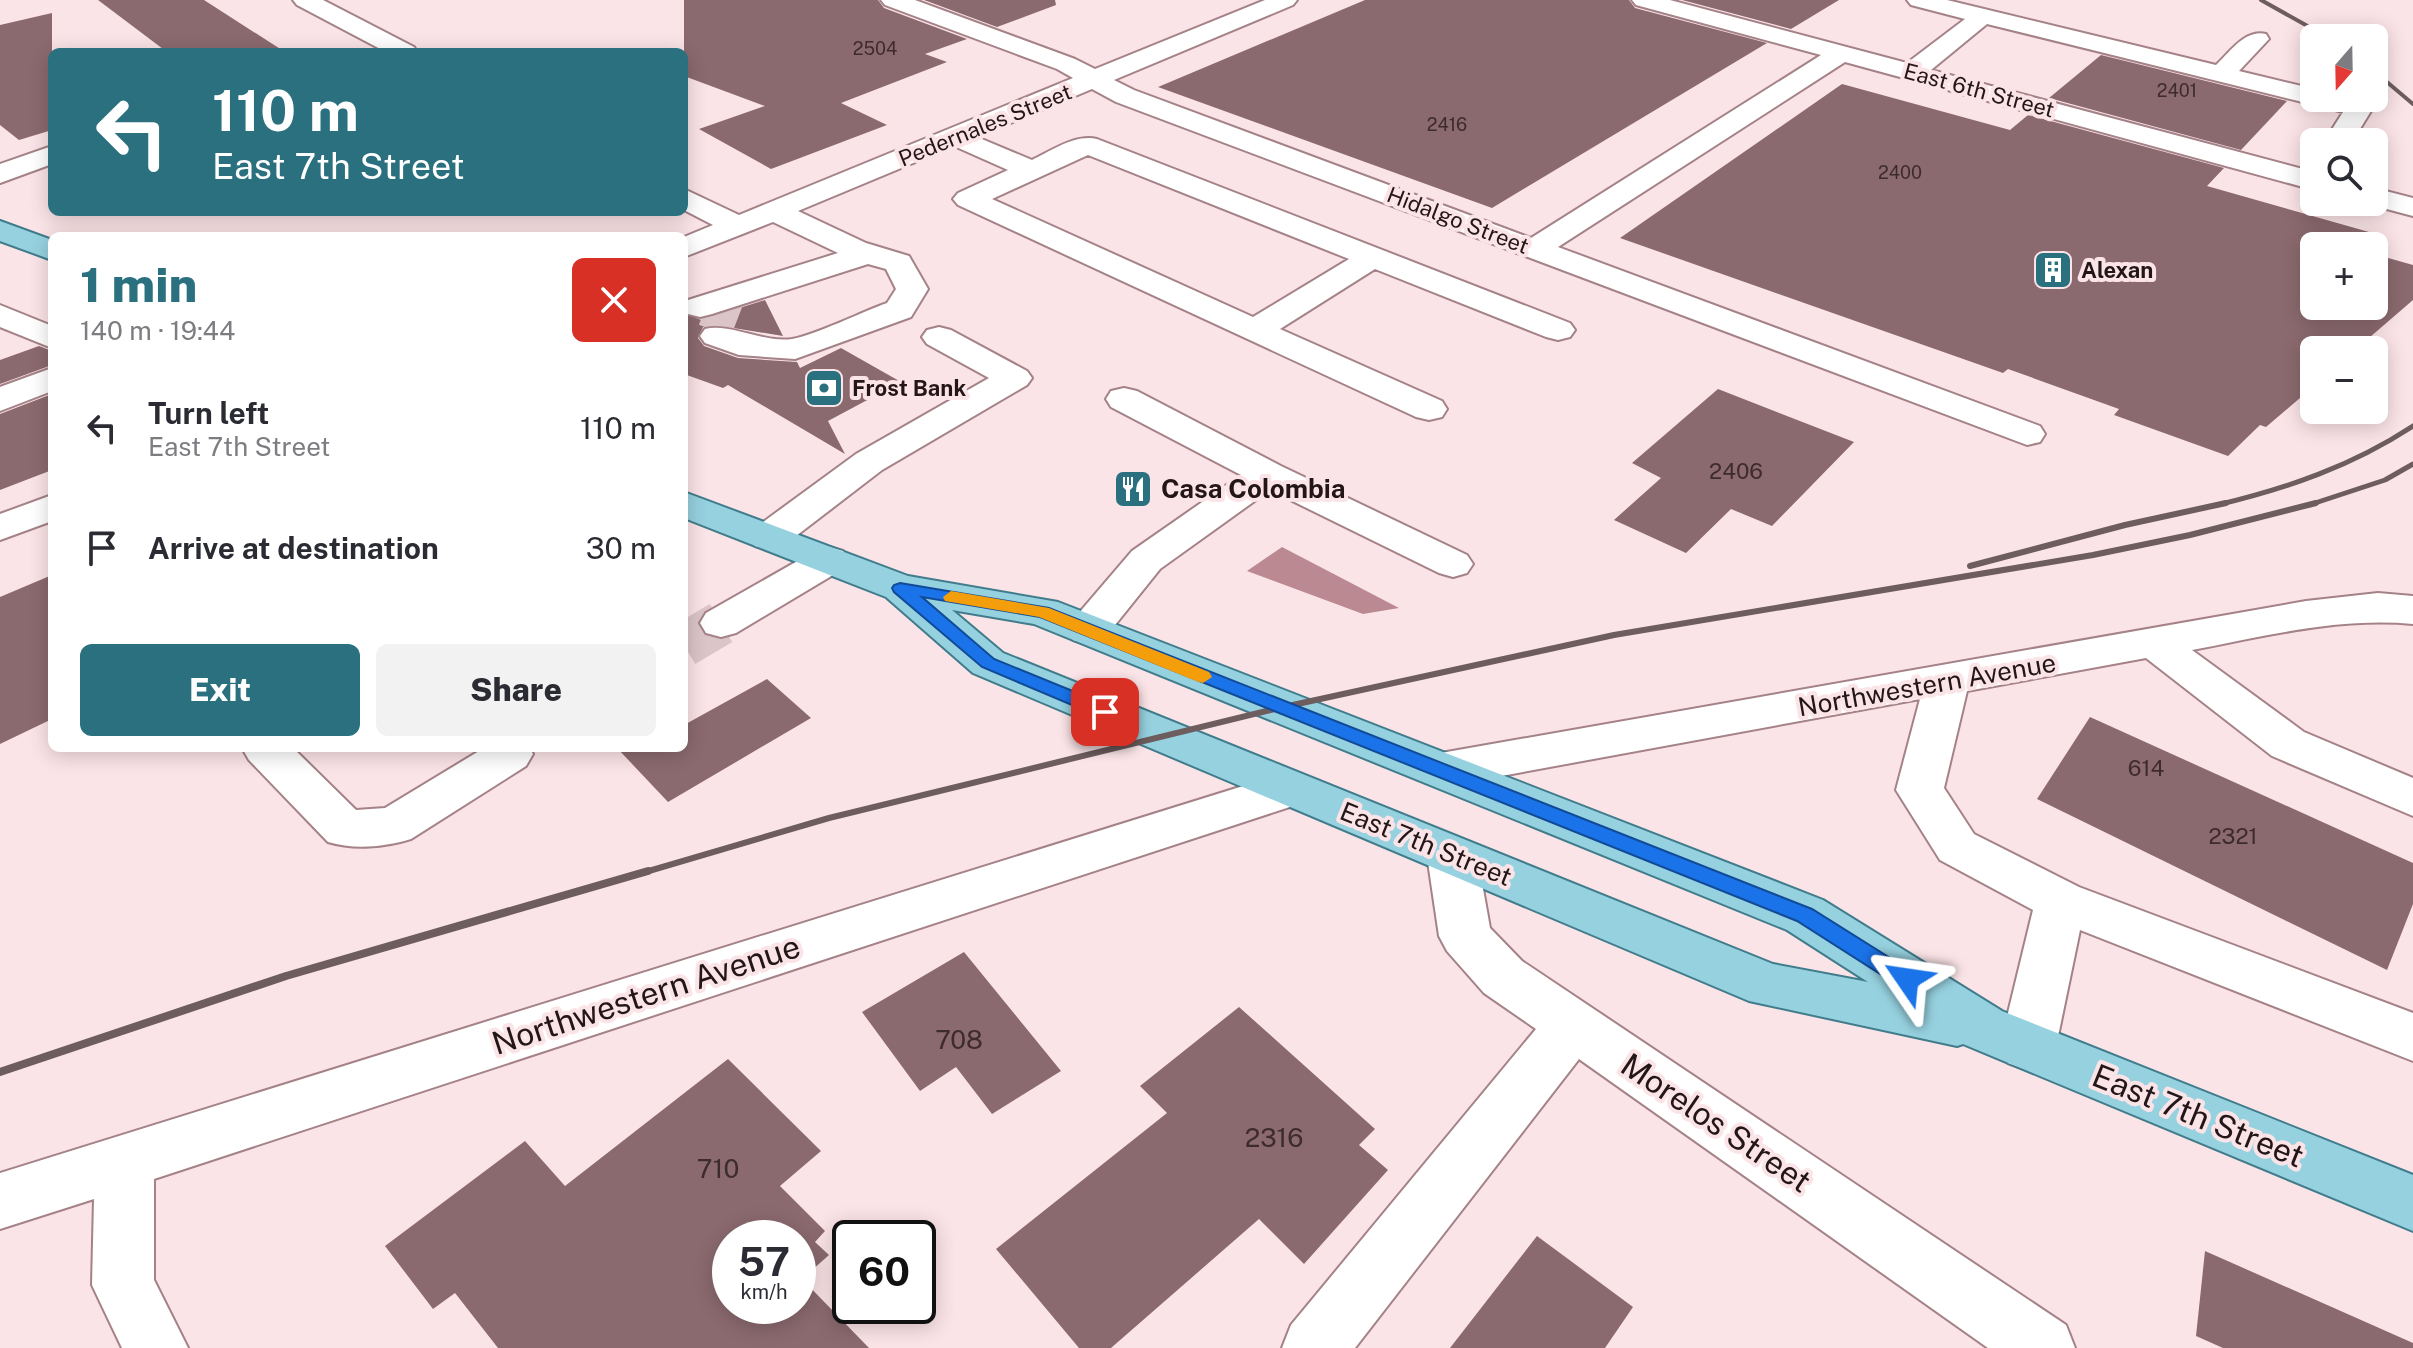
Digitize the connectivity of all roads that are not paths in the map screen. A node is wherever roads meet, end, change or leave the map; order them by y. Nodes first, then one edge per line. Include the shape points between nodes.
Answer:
1 (305, 0) edge
2 (893, 0) edge
3 (1644, 0) edge
4 (1919, 0) edge
5 (1276, 1) edge
6 (1983, 16) junction
7 (2257, 39) dead end
8 (397, 48) edge
9 (1842, 53) junction
10 (1912, 72) junction
11 (2222, 74) junction
12 (1098, 79) junction
13 (2300, 93) edge
14 (955, 137) junction
15 (48, 156) edge
16 (1311, 165) junction
17 (1032, 170) junction
18 (0, 174) edge
19 (2300, 177) edge
20 (688, 200) edge
21 (2388, 201) edge
22 (1237, 204) junction
23 (2413, 207) edge
24 (774, 211) junction
25 (738, 226) junction
26 (0, 230) edge
27 (688, 246) edge
28 (48, 249) edge
29 (1534, 249) junction
30 (1373, 257) junction
31 (883, 259) junction
32 (709, 314) edge
33 (1255, 330) junction
34 (1558, 330) dead end
35 (939, 337) dead end
36 (48, 380) edge
37 (1124, 399) dead end
38 (0, 400) edge
39 (1429, 409) dead end
40 (2027, 434) dead end
41 (1268, 474) junction
42 (688, 506) edge
43 (48, 511) edge
44 (0, 528) edge
45 (769, 537) junction
46 (829, 560) junction
47 (1453, 564) dead end
48 (900, 588) junction
49 (2413, 610) edge
50 (721, 623) tunnel mouth
51 (1088, 630) junction
52 (2156, 644) junction
53 (1947, 681) junction
54 (269, 752) edge
55 (510, 754) dead end
56 (1441, 770) junction
57 (1291, 789) junction
58 (2413, 798) edge
59 (1452, 855) junction
60 (2061, 901) junction
61 (1573, 1025) junction
62 (2005, 1037) junction
63 (2413, 1037) edge
64 (124, 1162) junction
65 (0, 1201) edge
66 (2413, 1203) edge
67 (156, 1348) edge
68 (1314, 1348) edge
69 (2043, 1348) edge

1 - 8 street
2 - 12 street, Hidalgo Street
3 - 9 street, East 6th Street
4 - 6 street
5 - 12 street, Pedernales Street
6 - 10 street
6 - 11 street
7 - 11 street
9 - 10 street, East 6th Street
9 - 29 street
10 - 19 street, East 6th Street
11 - 13 street
12 - 14 street, Pedernales Street
12 - 16 street, Hidalgo Street via 1125,96
14 - 17 street
14 - 24 street, Pedernales Street
15 - 18 street
16 - 22 street
16 - 29 street, Hidalgo Street
17 - 22 street via 1087,145
17 - 33 street via 968,199
20 - 25 street
21 - 23 street
22 - 30 street
24 - 25 street, Pedernales Street
24 - 31 street
25 - 27 street, Pedernales Street
26 - 28 main road
29 - 40 street, Hidalgo Street
30 - 33 street
30 - 34 street
31 - 32 street
31 - 32 street via 912,289 899,310 795,349 739,345
33 - 39 street
35 - 45 street via 1015,378 869,462
36 - 38 street
37 - 41 street
41 - 47 street
41 - 51 street via 1146,560
42 - 45 main road, East 7th Street
43 - 44 street
45 - 46 main road, East 7th Street
46 - 48 main road, East 7th Street
46 - 50 street
48 - 51 main road, East 7th Street via 1043,612
48 - 57 main road, East 7th Street via 988,663
49 - 52 street, Northwestern Avenue via 2378,607 2306,615
51 - 56 main road, East 7th Street
52 - 53 street, Northwestern Avenue
52 - 58 street via 2288,744
53 - 56 street, Northwestern Avenue
53 - 60 street via 1920,790 1957,847
54 - 55 street via 345,829 394,826
56 - 62 main road, East 7th Street via 1805,915
57 - 59 main road, East 7th Street
57 - 64 street, Northwestern Avenue
59 - 61 street, Morelos Street via 1465,936 1503,977
59 - 62 main road, East 7th Street via 1768,985
60 - 62 street
60 - 63 street
61 - 68 street
61 - 69 street, Morelos Street
62 - 66 main road, East 7th Street
64 - 65 street, Northwestern Avenue
64 - 67 street via 123,1285

